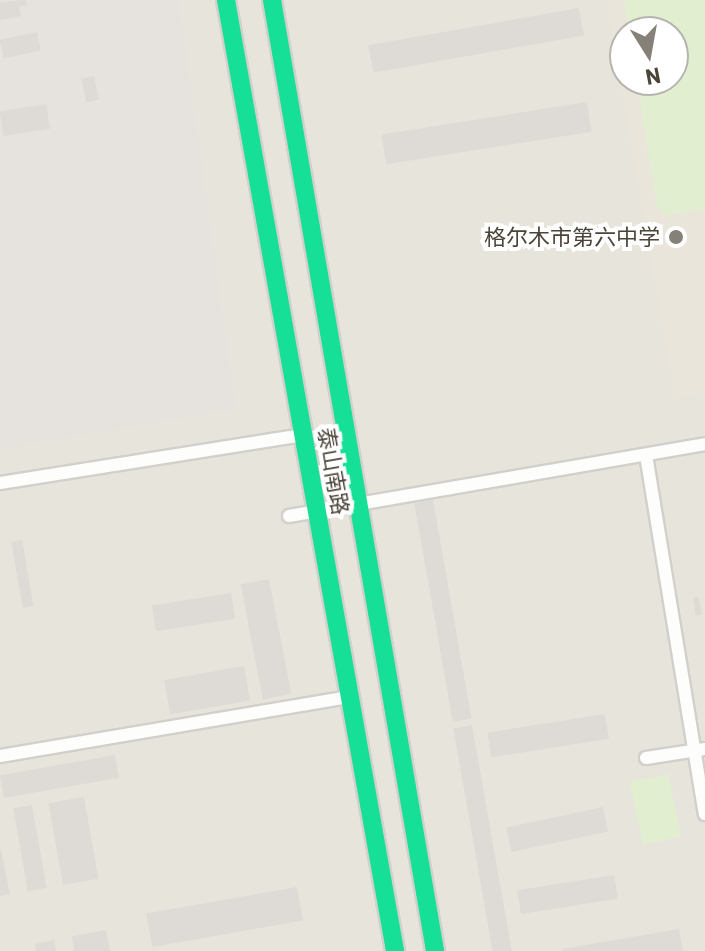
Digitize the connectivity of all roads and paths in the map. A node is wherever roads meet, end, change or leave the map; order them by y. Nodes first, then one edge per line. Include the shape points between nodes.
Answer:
1 (226, 0) edge
2 (272, 0) edge
3 (303, 435) junction
4 (705, 444) edge
5 (646, 455) junction
6 (0, 483) edge
7 (358, 504) junction
8 (316, 512) junction
9 (289, 516) dead end
10 (348, 697) junction
11 (700, 750) edge
12 (0, 756) edge
13 (646, 758) dead end
14 (705, 814) edge
15 (395, 951) edge
16 (435, 951) edge

1 - 3 street, 泰山南路
2 - 7 street, 泰山南路
3 - 6 street
3 - 8 street, 泰山南路
4 - 5 street
5 - 7 street
5 - 11 street
7 - 8 street
7 - 16 street, 泰山南路
8 - 9 street
8 - 10 street, 泰山南路
10 - 12 street
10 - 15 street, 泰山南路
11 - 13 street
11 - 14 street

